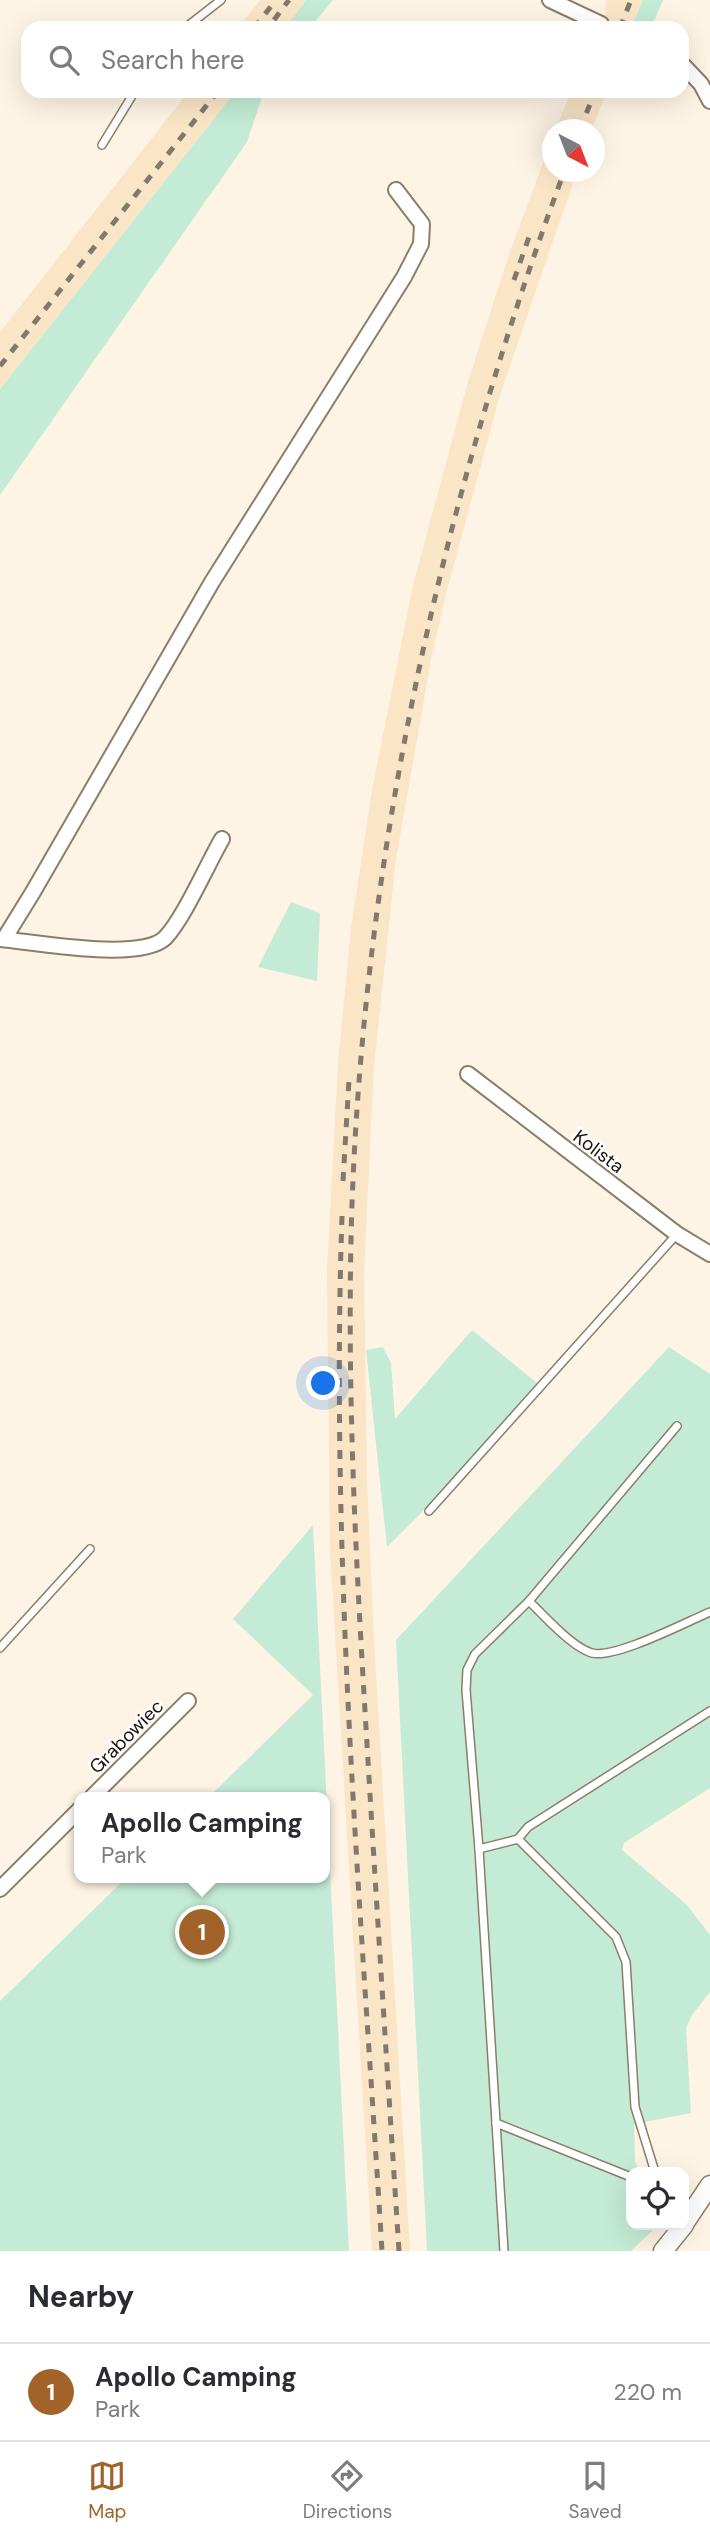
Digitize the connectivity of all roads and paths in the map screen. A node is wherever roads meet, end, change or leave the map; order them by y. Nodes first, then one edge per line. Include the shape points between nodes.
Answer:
1 (221, 0) edge
2 (550, 0) edge
3 (194, 21) edge
4 (595, 21) edge
5 (689, 71) edge
6 (131, 98) edge
7 (710, 101) edge
8 (102, 145) dead end
9 (396, 190) dead end
10 (222, 839) dead end
11 (2, 939) edge
12 (468, 1074) dead end
13 (677, 1234) junction
14 (710, 1254) edge
15 (677, 1426) dead end
16 (429, 1511) dead end
17 (90, 1549) dead end
18 (529, 1601) junction
19 (710, 1612) edge
20 (0, 1648) edge
21 (188, 1701) dead end
22 (710, 1711) edge
23 (97, 1792) edge
24 (74, 1814) edge
25 (518, 1839) junction
26 (479, 1849) junction
27 (0, 1889) edge
28 (496, 2123) junction
29 (653, 2167) edge
30 (626, 2175) edge
31 (710, 2185) edge
32 (689, 2215) edge
33 (678, 2230) edge
34 (504, 2251) edge
35 (663, 2251) edge

1 - 3 lane
2 - 4 street
5 - 7 street
6 - 8 lane
9 - 11 street via 422,224 421,244 404,277 212,582
10 - 11 street via 164,939 141,948 77,948
12 - 13 street, Kolista
13 - 14 street, Kolista
13 - 16 lane
15 - 18 lane
17 - 20 lane
18 - 19 lane via 567,1638 592,1653 616,1652
18 - 26 lane via 475,1654 467,1670
21 - 23 street, Grabowiec
22 - 25 lane via 528,1827
24 - 27 street
25 - 26 lane
25 - 29 lane via 617,1937 626,1962 635,2107
26 - 28 lane
28 - 30 lane
28 - 34 lane
31 - 32 street
33 - 35 street

